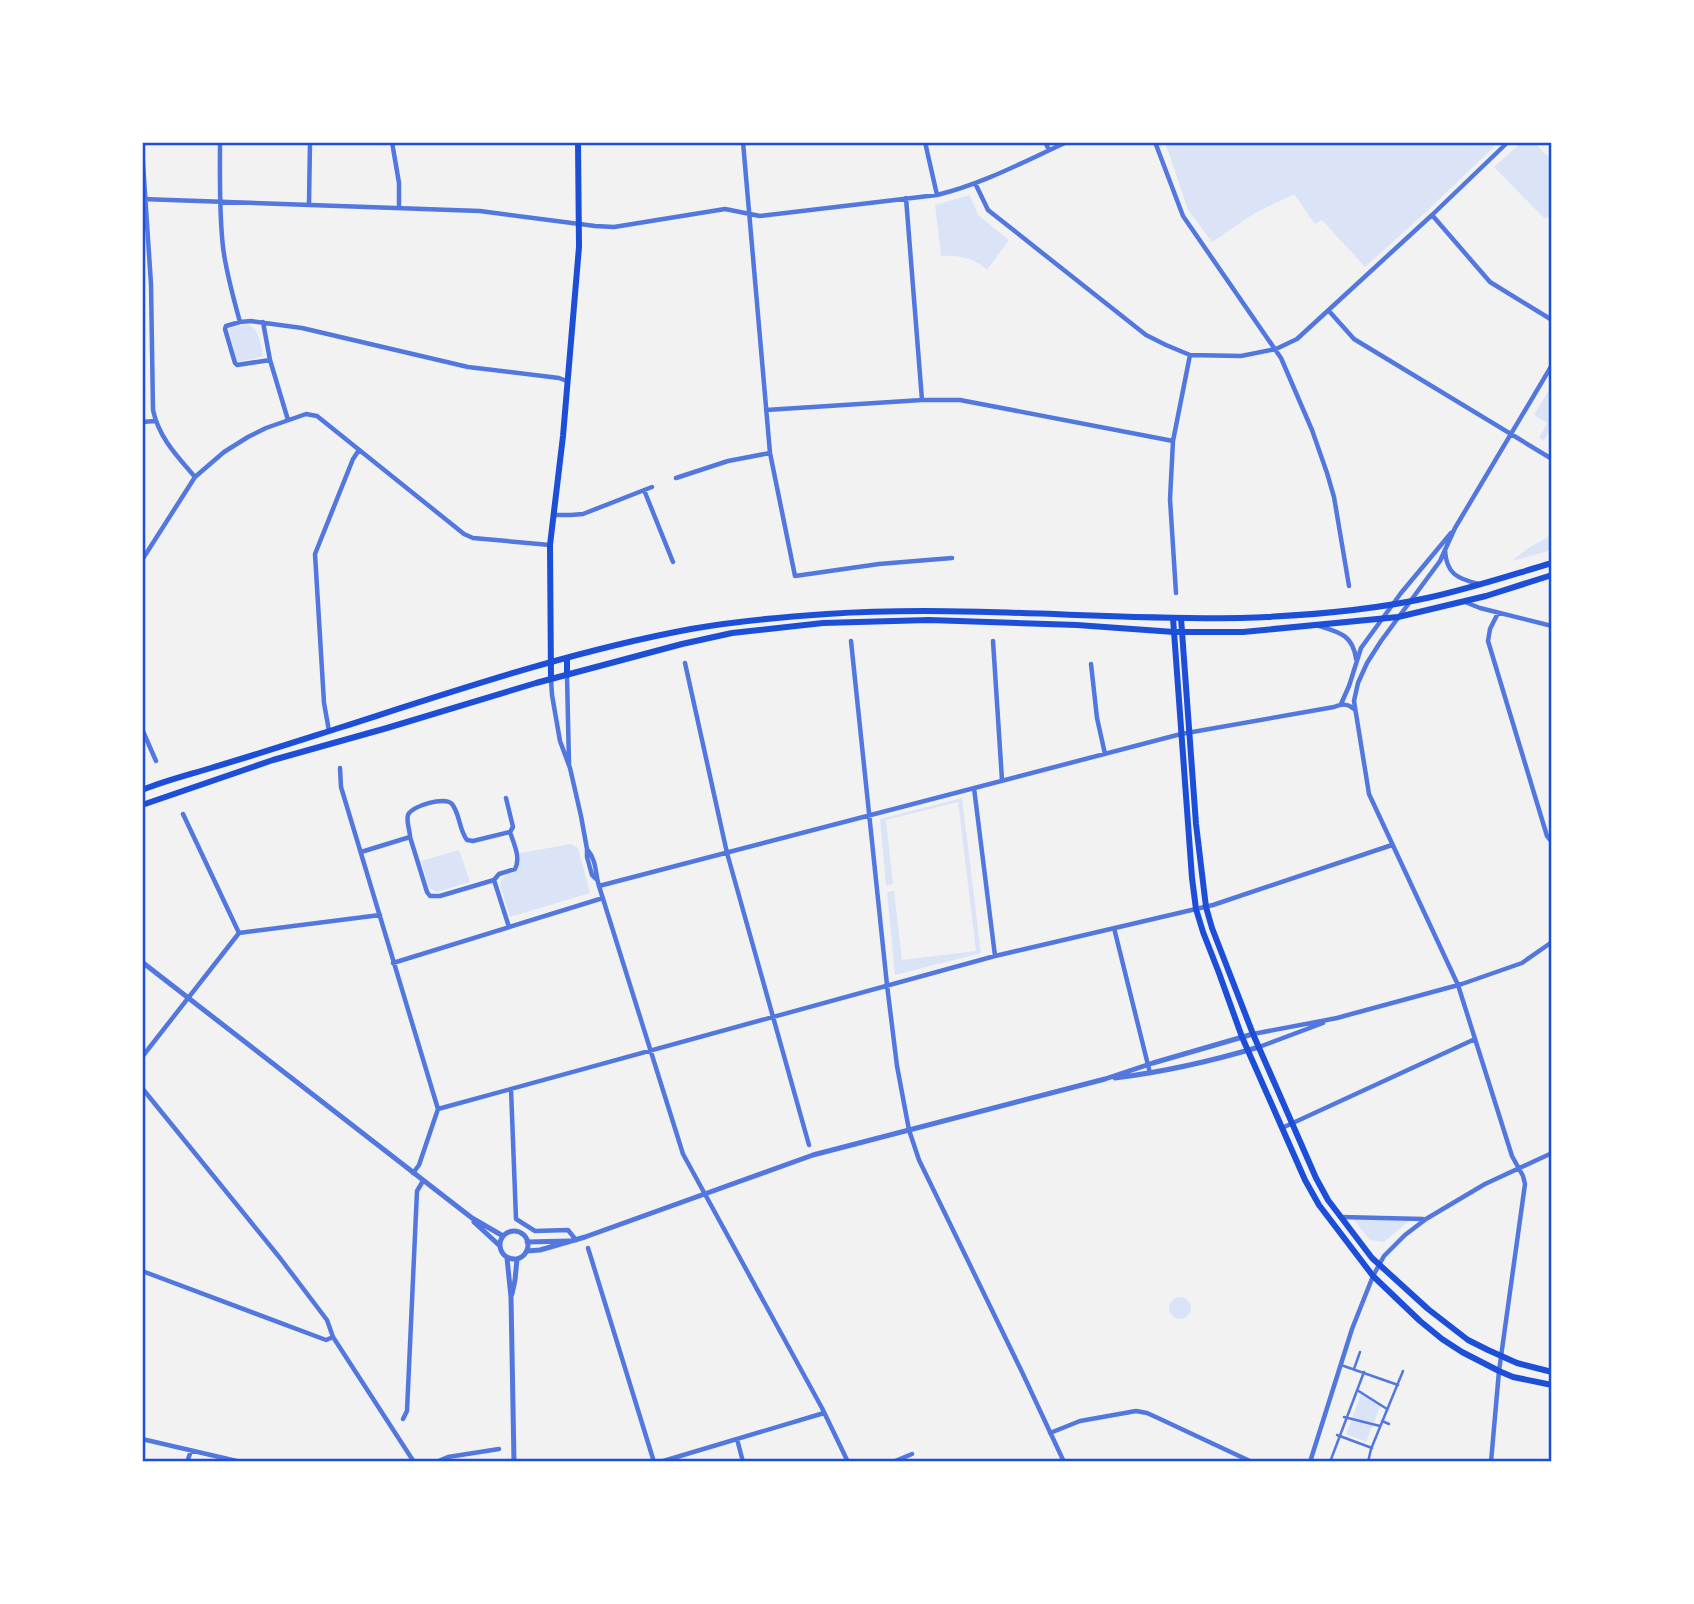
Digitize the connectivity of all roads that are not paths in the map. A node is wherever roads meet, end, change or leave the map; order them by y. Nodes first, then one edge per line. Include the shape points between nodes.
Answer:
1 (220, 142) edge
2 (310, 142) edge
3 (393, 142) edge
4 (578, 142) edge
5 (743, 142) edge
6 (925, 142) edge
7 (1045, 142) edge
8 (1067, 142) edge
9 (1155, 142) edge
10 (1508, 142) edge
11 (142, 148) edge
12 (1049, 150) junction
13 (975, 183) junction
14 (937, 195) junction
15 (906, 198) junction
16 (143, 199) edge
17 (220, 202) junction
18 (309, 204) junction
19 (399, 207) junction
20 (748, 214) junction
21 (1432, 215) junction
22 (579, 224) junction
23 (1329, 310) junction
24 (1552, 320) edge
25 (240, 322) junction
26 (262, 322) junction
27 (1276, 349) junction
28 (1190, 355) junction
29 (270, 360) junction
30 (1552, 365) edge
31 (568, 381) junction
32 (922, 400) junction
33 (766, 410) junction
34 (289, 420) junction
35 (155, 421) junction
36 (142, 422) edge
37 (1510, 435) junction
38 (1173, 440) junction
39 (359, 450) junction
40 (770, 453) junction
41 (1552, 459) edge
42 (195, 477) junction
43 (676, 478) dead end
44 (652, 487) dead end
45 (645, 490) junction
46 (553, 514) junction
47 (1455, 528) junction
48 (550, 545) junction
49 (1445, 550) junction
50 (952, 558) dead end
51 (142, 561) edge
52 (673, 562) dead end
53 (1552, 562) edge
54 (1552, 575) edge
55 (1480, 584) junction
56 (1349, 586) dead end
57 (1176, 593) dead end
58 (1465, 601) junction
59 (1409, 602) junction
60 (1393, 604) junction
61 (1498, 613) junction
62 (1398, 617) junction
63 (1173, 618) junction
64 (1181, 618) junction
65 (1381, 619) junction
66 (1318, 625) junction
67 (1552, 626) edge
68 (1174, 632) junction
69 (1182, 632) junction
70 (851, 641) dead end
71 (993, 641) dead end
72 (567, 657) junction
73 (1356, 660) junction
74 (551, 662) junction
75 (685, 663) dead end
76 (1091, 664) dead end
77 (567, 675) junction
78 (551, 679) junction
79 (1341, 704) junction
80 (1355, 709) junction
81 (142, 729) edge
82 (329, 731) junction
83 (1190, 732) junction
84 (1181, 734) junction
85 (1105, 754) junction
86 (156, 761) dead end
87 (340, 768) dead end
88 (569, 768) junction
89 (1002, 780) junction
90 (974, 788) junction
91 (142, 790) edge
92 (506, 798) dead end
93 (142, 805) edge
94 (183, 814) dead end
95 (870, 816) junction
96 (510, 832) junction
97 (410, 837) junction
98 (1552, 842) edge
99 (1392, 845) junction
100 (361, 852) junction
101 (727, 853) junction
102 (494, 880) junction
103 (599, 886) junction
104 (603, 898) junction
105 (1206, 907) junction
106 (1196, 909) junction
107 (380, 915) junction
108 (1117, 927) junction
109 (509, 928) junction
110 (239, 933) junction
111 (1552, 942) edge
112 (995, 956) junction
113 (142, 962) edge
114 (393, 963) junction
115 (887, 985) junction
116 (1458, 985) junction
117 (187, 998) junction
118 (773, 1016) junction
119 (1337, 1018) junction
120 (1253, 1034) junction
121 (1242, 1037) junction
122 (1475, 1039) junction
123 (1259, 1047) junction
124 (1247, 1050) junction
125 (650, 1051) junction
126 (142, 1058) edge
127 (1148, 1064) junction
128 (1150, 1073) junction
129 (1105, 1079) junction
130 (142, 1088) edge
131 (511, 1089) junction
132 (438, 1109) junction
133 (1292, 1124) junction
134 (1282, 1128) junction
135 (909, 1130) junction
136 (810, 1144) dead end
137 (1552, 1153) edge
138 (1518, 1168) junction
139 (413, 1173) junction
140 (423, 1181) junction
141 (706, 1194) junction
142 (1340, 1217) junction
143 (472, 1219) junction
144 (1426, 1219) junction
145 (503, 1236) junction
146 (574, 1240) junction
147 (527, 1241) junction
148 (500, 1246) junction
149 (588, 1248) dead end
150 (527, 1251) junction
151 (507, 1258) junction
152 (517, 1259) junction
153 (1378, 1265) junction
154 (142, 1271) edge
155 (1373, 1276) junction
156 (511, 1297) junction
157 (333, 1338) junction
158 (1360, 1352) dead end
159 (1501, 1357) junction
160 (1340, 1364) junction
161 (1354, 1369) junction
162 (1403, 1371) dead end
163 (1499, 1371) junction
164 (1364, 1372) junction
165 (1552, 1372) edge
166 (1398, 1384) junction
167 (1552, 1385) edge
168 (1357, 1390) junction
169 (1387, 1409) junction
170 (824, 1413) junction
171 (1345, 1417) junction
172 (403, 1419) dead end
173 (1382, 1421) junction
174 (1389, 1423) dead end
175 (1380, 1426) junction
176 (1050, 1433) junction
177 (1339, 1435) junction
178 (737, 1439) junction
179 (142, 1440) edge
180 (1372, 1448) junction
181 (499, 1449) dead end
182 (191, 1451) junction
183 (912, 1454) dead end
184 (187, 1462) edge
185 (241, 1462) edge
186 (414, 1462) edge
187 (436, 1462) edge
188 (514, 1462) edge
189 (654, 1462) edge
190 (660, 1462) edge
191 (743, 1462) edge
192 (848, 1462) edge
193 (893, 1462) edge
194 (1064, 1462) edge
195 (1252, 1462) edge
196 (1310, 1462) edge
197 (1330, 1462) edge
198 (1368, 1462) edge
199 (1490, 1462) edge

1 - 17 street
2 - 18 street
3 - 19 street
4 - 22 main road
5 - 20 street
6 - 14 street
7 - 12 street
8 - 12 street
9 - 27 street via 1183,216
10 - 21 street
11 - 16 street
12 - 13 street
13 - 14 street
13 - 28 street via 988,210 1003,223 1146,335
14 - 15 street
15 - 20 street
15 - 32 street
16 - 17 street
16 - 35 street
17 - 18 street
17 - 25 street via 223,247
18 - 19 street
19 - 22 street via 480,211
20 - 22 street via 725,209 614,227
20 - 33 street
21 - 23 street
21 - 24 street via 1490,282
22 - 31 main road
23 - 27 street via 1297,339
23 - 37 street via 1354,340
25 - 26 street
25 - 29 street via 225,329 235,363
26 - 29 street
26 - 31 street via 468,367
27 - 28 street via 1241,356
27 - 56 street via 1327,473
28 - 38 street
29 - 34 street
30 - 37 street
31 - 46 main road
32 - 33 street
32 - 38 street via 960,400
33 - 40 street
34 - 39 street via 306,414 317,416
34 - 42 street via 235,444
35 - 36 street
35 - 42 street via 166,445
37 - 41 street
37 - 47 street
38 - 57 street via 1170,499
39 - 48 street via 464,534
39 - 82 street via 314,554
40 - 43 street
40 - 50 street via 795,576
42 - 51 street
44 - 45 street
45 - 46 street via 583,514
45 - 52 street
46 - 48 main road
47 - 49 street
47 - 60 street
48 - 74 main road
49 - 55 street via 1452,572 1464,581
49 - 59 street
53 - 55 main road
54 - 58 main road
55 - 59 main road
58 - 61 street
58 - 62 main road
59 - 60 main road
59 - 62 street
60 - 64 main road via 1294,615
60 - 65 street
61 - 67 street
61 - 98 street via 1488,641
62 - 65 main road
62 - 80 street via 1367,663 1356,691
63 - 64 main road
63 - 68 main road
63 - 72 main road via 835,613 693,629
64 - 69 main road
65 - 66 main road
65 - 73 street
66 - 69 main road
66 - 73 street via 1347,637
68 - 69 main road
68 - 77 main road via 994,621 823,623 732,633
68 - 84 main road
69 - 83 main road
70 - 95 street
71 - 89 street
72 - 74 main road
72 - 77 main road
73 - 79 street
74 - 78 main road
74 - 82 main road
75 - 101 street
76 - 85 street
77 - 78 main road
77 - 88 street
78 - 88 street
78 - 93 main road via 273,760
79 - 80 street
79 - 83 street
80 - 99 street via 1369,794
81 - 86 street
82 - 91 main road
83 - 84 street
83 - 105 main road
84 - 85 street
84 - 106 main road
85 - 89 street
87 - 100 street via 341,787
88 - 103 street
89 - 90 street
90 - 95 street
90 - 112 street
92 - 96 street via 513,827
94 - 110 street
95 - 101 street
95 - 115 street
96 - 97 street via 467,840 453,806 442,800 409,813
96 - 102 street via 518,864
97 - 100 street
97 - 102 street via 430,896
99 - 105 street
99 - 116 street
100 - 107 street
101 - 103 street
101 - 118 street
102 - 109 street
103 - 104 street
104 - 109 street
104 - 125 street
105 - 106 street
105 - 120 main road
106 - 108 street
106 - 121 main road
107 - 110 street
107 - 114 street
108 - 112 street
108 - 127 street
109 - 114 street
110 - 117 street
111 - 116 street via 1522,963
112 - 115 street
113 - 117 street
114 - 132 street
115 - 118 street
115 - 135 street
116 - 119 street
116 - 122 street
117 - 126 street
117 - 139 street
118 - 125 street
118 - 136 street
119 - 120 street
119 - 123 street
120 - 121 street
120 - 123 main road
121 - 124 main road
121 - 127 street
122 - 133 street
122 - 138 street
123 - 124 street
123 - 133 main road
124 - 128 street
124 - 134 main road
125 - 131 street
125 - 141 street via 683,1154
127 - 128 street
127 - 129 street
128 - 129 street
129 - 135 street
130 - 157 street via 280,1258 327,1320
131 - 132 street
131 - 146 street via 516,1219 535,1231 568,1230
132 - 139 street
133 - 134 street
133 - 142 main road
134 - 155 main road via 1319,1205
135 - 141 street via 813,1155
135 - 176 street via 919,1160
137 - 138 street
138 - 144 street
138 - 159 street via 1525,1184
139 - 140 street
140 - 143 street
140 - 172 street via 418,1192
141 - 146 street
141 - 170 street
142 - 144 street
142 - 153 main road
143 - 145 street
143 - 148 street
144 - 153 street
145 - 147 street via 517,1232
145 - 148 street
146 - 147 street
146 - 150 street
147 - 150 street
148 - 151 street
149 - 189 street
150 - 152 street
151 - 152 street
151 - 156 street
152 - 156 street
153 - 155 street
153 - 159 main road via 1450,1327
154 - 157 street via 326,1340
155 - 160 street
155 - 163 main road via 1442,1339
156 - 188 street
157 - 186 street
158 - 161 street
159 - 163 street
159 - 165 main road
160 - 161 street
160 - 196 street
161 - 164 street
162 - 166 street
163 - 167 main road
163 - 199 street
164 - 166 street
164 - 168 street
166 - 169 street
168 - 169 street
168 - 171 street
169 - 173 street
170 - 178 street
170 - 192 street
171 - 175 street
171 - 177 street
173 - 174 street
173 - 175 street
175 - 180 street
176 - 194 street
176 - 195 street via 1080,1421 1147,1413
177 - 180 street
177 - 197 street
178 - 190 street
178 - 191 street
179 - 182 street
180 - 198 street
181 - 187 street
182 - 184 street
182 - 185 street
183 - 193 street

